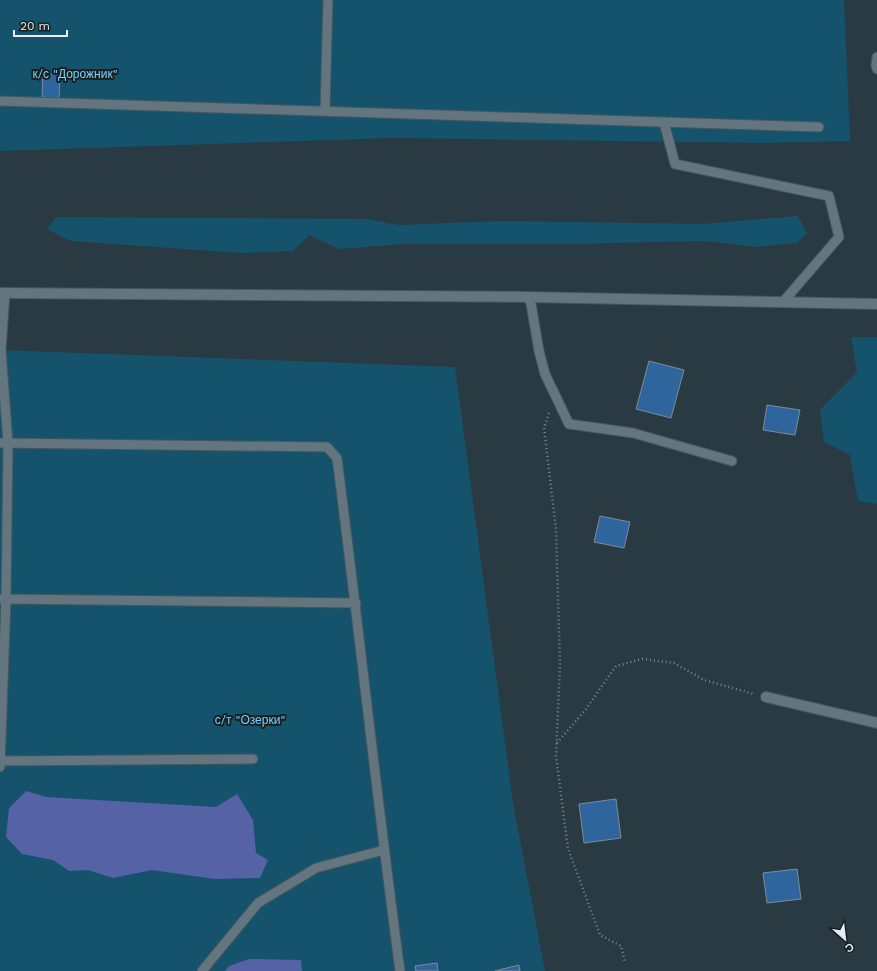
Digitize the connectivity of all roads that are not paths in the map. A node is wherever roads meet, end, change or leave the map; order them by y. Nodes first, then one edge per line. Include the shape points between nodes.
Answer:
1 (328, 0) edge
2 (877, 57) edge
3 (877, 69) edge
4 (0, 101) edge
5 (325, 111) junction
6 (664, 122) junction
7 (819, 127) dead end
8 (2, 293) edge
9 (528, 297) junction
10 (783, 302) junction
11 (877, 304) edge
12 (4, 443) edge
13 (732, 461) dead end
14 (3, 599) edge
15 (356, 603) junction
16 (766, 697) road end
17 (877, 723) edge
18 (253, 759) dead end
19 (0, 763) edge
20 (384, 850) junction
21 (202, 971) edge
22 (400, 971) edge

1 - 5 lane
2 - 3 lane
4 - 5 lane
5 - 6 lane
6 - 7 lane
6 - 10 lane via 675,164 829,196 840,237
8 - 9 main road
8 - 12 lane
9 - 10 main road
9 - 13 lane via 545,374 568,424 633,433
10 - 11 main road
12 - 14 lane
12 - 15 lane via 327,447 337,458
14 - 15 lane
14 - 19 lane
15 - 20 lane
16 - 17 main road
18 - 19 lane
20 - 21 lane via 316,868 258,903
20 - 22 lane

